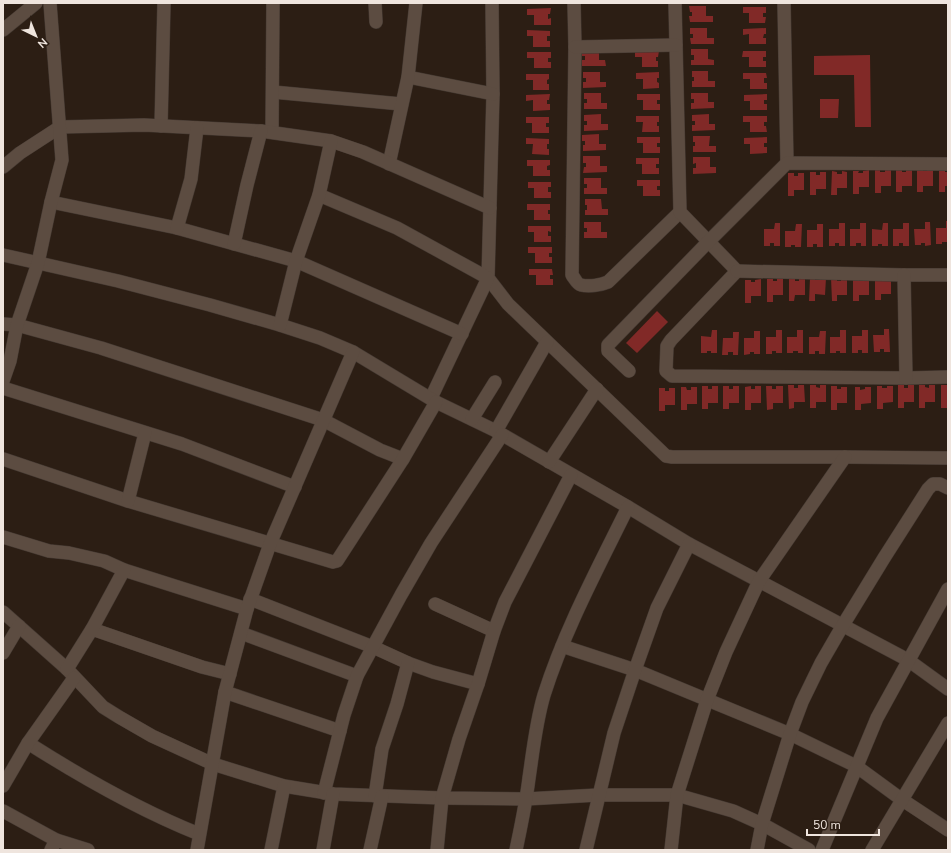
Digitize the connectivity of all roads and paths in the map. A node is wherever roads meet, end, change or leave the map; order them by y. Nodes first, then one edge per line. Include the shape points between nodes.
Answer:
1 (36, 3) edge
2 (50, 3) edge
3 (164, 3) edge
4 (273, 3) edge
5 (375, 3) edge
6 (416, 3) edge
7 (492, 3) edge
8 (574, 3) edge
9 (675, 3) edge
10 (784, 3) edge
11 (376, 22) dead end
12 (3, 30) edge
13 (676, 45) junction
14 (575, 47) junction
15 (408, 77) junction
16 (273, 92) junction
17 (493, 94) junction
18 (401, 104) junction
19 (161, 126) junction
20 (60, 127) junction
21 (197, 128) junction
22 (267, 131) junction
23 (332, 141) junction
24 (787, 163) junction
25 (388, 164) junction
26 (948, 164) edge
27 (3, 167) edge
28 (319, 195) junction
29 (51, 202) junction
30 (490, 208) junction
31 (680, 212) junction
32 (177, 228) junction
33 (709, 241) junction
34 (234, 244) junction
35 (3, 255) edge
36 (296, 261) junction
37 (38, 263) junction
38 (737, 271) junction
39 (904, 275) junction
40 (948, 275) edge
41 (488, 278) junction
42 (3, 324) edge
43 (17, 325) junction
44 (280, 325) junction
45 (462, 334) junction
46 (547, 342) junction
47 (353, 352) junction
48 (629, 371) dead end
49 (948, 377) edge
50 (906, 378) junction
51 (3, 381) edge
52 (495, 382) dead end
53 (3, 388) edge
54 (597, 389) junction
55 (434, 400) junction
56 (472, 419) junction
57 (323, 420) junction
58 (145, 433) junction
59 (499, 433) junction
60 (845, 457) junction
61 (948, 458) edge
62 (3, 459) edge
63 (403, 459) junction
64 (549, 462) junction
65 (572, 475) junction
66 (295, 487) junction
67 (948, 488) edge
68 (128, 501) junction
69 (628, 507) junction
70 (3, 536) edge
71 (270, 544) junction
72 (689, 544) junction
73 (124, 570) junction
74 (759, 581) junction
75 (948, 589) edge
76 (248, 604) junction
77 (435, 604) dead end
78 (3, 612) edge
79 (843, 625) junction
80 (19, 626) junction
81 (92, 629) junction
82 (494, 631) junction
83 (241, 632) junction
84 (562, 646) junction
85 (374, 647) junction
86 (3, 653) edge
87 (908, 660) junction
88 (408, 663) junction
89 (635, 670) junction
90 (70, 674) junction
91 (230, 674) junction
92 (357, 676) junction
93 (478, 684) junction
94 (948, 689) edge
95 (225, 692) junction
96 (707, 700) junction
97 (948, 723) edge
98 (340, 731) junction
99 (790, 734) junction
100 (28, 743) junction
101 (213, 764) junction
102 (856, 766) junction
103 (3, 786) edge
104 (284, 786) junction
105 (328, 793) junction
106 (598, 795) junction
107 (677, 795) junction
108 (378, 796) junction
109 (442, 798) junction
110 (526, 799) junction
111 (901, 800) junction
112 (3, 811) edge
113 (762, 824) junction
114 (948, 830) edge
115 (200, 834) junction
116 (53, 845) edge
117 (88, 850) edge
118 (197, 850) edge
119 (271, 850) edge
120 (323, 850) edge
121 (370, 850) edge
122 (437, 850) edge
123 (516, 850) edge
124 (586, 850) edge
125 (671, 850) edge
126 (757, 850) edge
127 (809, 850) edge
128 (822, 850) edge
129 (872, 850) edge

1 - 12 street
2 - 20 street
3 - 19 street
4 - 16 street
5 - 11 street
6 - 15 street
7 - 17 street
8 - 14 street
9 - 13 street
10 - 24 street
13 - 14 street
13 - 31 street
14 - 31 street via 572,275 581,285 602,285 608,282
15 - 17 street
15 - 18 street
16 - 18 street
16 - 22 street
17 - 30 street
18 - 25 street
19 - 20 street
19 - 21 street
20 - 27 street
20 - 29 street via 62,160
21 - 22 street
21 - 32 street via 191,179
22 - 23 street
22 - 34 street
23 - 25 street
23 - 28 street
24 - 26 street
24 - 33 street
25 - 30 street
28 - 36 street
28 - 41 street via 397,228
29 - 32 street
29 - 37 street
30 - 41 street
31 - 33 street
32 - 34 street
33 - 38 street
33 - 48 street via 608,345 608,351
34 - 36 street
35 - 37 street
36 - 44 street
36 - 45 street
37 - 43 street
37 - 44 street via 118,281
38 - 39 street
38 - 50 street via 671,340 668,346 666,371 672,376
39 - 40 street
39 - 50 street
41 - 45 street
41 - 46 street via 508,304
42 - 43 street
43 - 51 street
43 - 57 street via 101,348
44 - 47 street
45 - 55 street
46 - 54 street
46 - 59 street
47 - 55 street
47 - 57 street
49 - 50 street
52 - 56 street
53 - 58 street
54 - 60 street via 666,456
54 - 64 street
55 - 56 street
55 - 63 street
56 - 59 street
57 - 63 street
57 - 66 street
58 - 66 street via 182,444
58 - 68 street
59 - 64 street
59 - 85 street via 431,543
60 - 61 street
60 - 74 street
62 - 68 street
63 - 71 street via 337,561
64 - 65 street
65 - 69 street
65 - 82 street via 505,602
66 - 71 street
67 - 79 street via 933,484 928,489
68 - 71 street
69 - 72 street
69 - 84 street
70 - 73 street via 49,551 104,561
71 - 76 street
72 - 74 street
72 - 89 street via 658,608
73 - 76 street
73 - 81 street
74 - 79 street
74 - 96 street
75 - 87 street
76 - 83 street
76 - 85 street
77 - 82 street
78 - 80 street
79 - 87 street
79 - 99 street via 802,702
80 - 86 street
80 - 90 street
81 - 90 street
81 - 91 street via 202,667
82 - 93 street
83 - 91 street
83 - 92 street
84 - 89 street
84 - 110 street via 544,696
85 - 88 street
85 - 92 street
87 - 94 street
87 - 102 street via 877,718
88 - 93 street
88 - 108 street via 382,749
89 - 96 street
89 - 106 street via 614,733
90 - 100 street
90 - 101 street via 103,707 152,736
91 - 95 street
92 - 98 street
93 - 109 street
95 - 98 street
95 - 101 street
96 - 99 street
96 - 107 street
97 - 111 street
98 - 105 street
99 - 102 street
99 - 113 street
100 - 103 street
100 - 115 street via 79,775 130,802
101 - 104 street
101 - 115 street
102 - 111 street
102 - 128 street
104 - 105 street
104 - 119 street
105 - 108 street
105 - 120 street
106 - 107 street
106 - 110 street
106 - 124 street
107 - 113 street via 733,811
107 - 125 street
108 - 109 street
108 - 121 street
109 - 110 street
109 - 122 street
110 - 123 street
111 - 114 street
111 - 129 street
112 - 116 street
113 - 126 street
113 - 127 street
115 - 118 street
116 - 117 street

